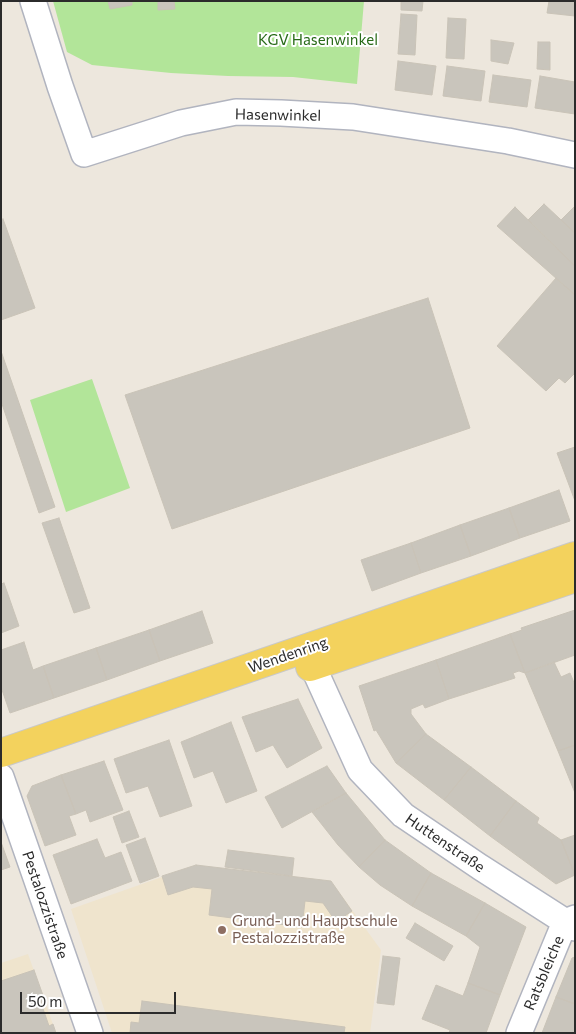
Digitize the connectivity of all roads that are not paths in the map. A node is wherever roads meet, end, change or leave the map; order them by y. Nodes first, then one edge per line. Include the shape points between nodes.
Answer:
1 (33, 1) edge
2 (575, 155) edge
3 (575, 556) edge
4 (575, 578) edge
5 (309, 658) junction
6 (1, 753) edge
7 (1, 772) edge
8 (1, 777) edge
9 (572, 923) edge
10 (90, 1033) edge
11 (519, 1033) edge

1 - 2 street, Hasenwinkel via 84,154 181,123 244,112 353,117
3 - 5 main road, Wendenring
4 - 5 main road, Wendenring
5 - 6 main road, Wendenring
5 - 7 main road, Wendenring
5 - 9 street, Huttenstraße via 360,770 403,815 480,868
8 - 10 street, Pestalozzistraße
9 - 11 street, Ratsbleiche

